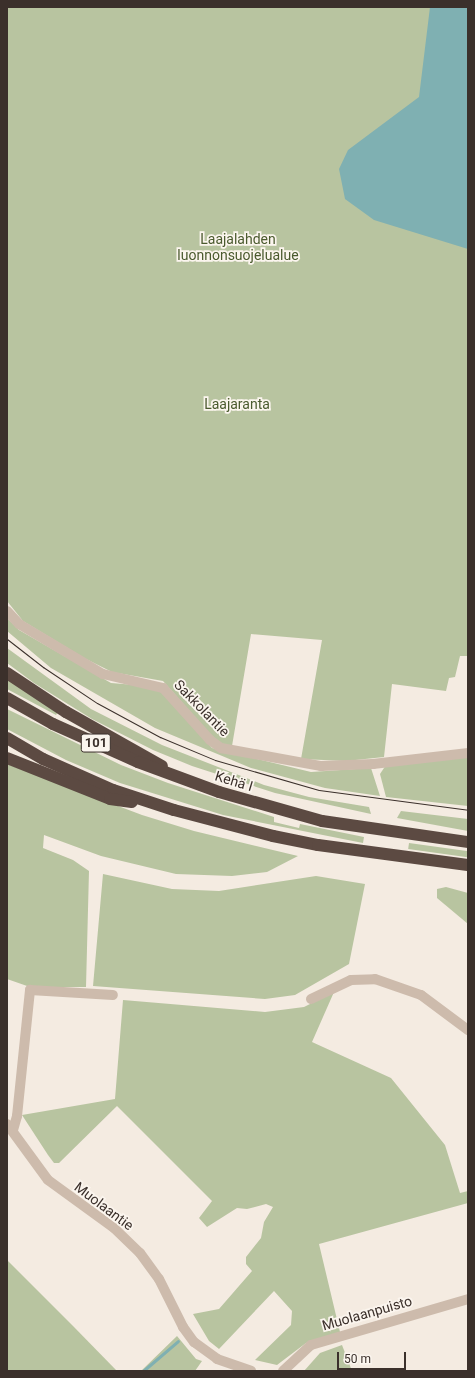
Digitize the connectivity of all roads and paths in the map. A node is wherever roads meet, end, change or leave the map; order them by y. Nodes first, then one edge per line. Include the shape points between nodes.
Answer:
1 (7, 611) edge
2 (7, 673) edge
3 (7, 698) edge
4 (7, 738) edge
5 (468, 753) edge
6 (7, 758) edge
7 (187, 781) junction
8 (174, 810) junction
9 (468, 842) edge
10 (468, 865) edge
11 (113, 995) dead end
12 (311, 999) dead end
13 (468, 1030) edge
14 (10, 1127) edge
15 (468, 1299) edge
16 (251, 1371) edge
17 (283, 1371) edge

1 - 5 street, Sakkolantie via 19,624 103,674 118,679 152,683 163,688 220,748 321,766 373,764
2 - 7 highway via 66,712
3 - 7 highway, Kehä I / 101 via 53,724
4 - 8 highway, 101 via 43,759 113,790
6 - 8 highway via 110,799
7 - 9 highway, Kehä I / 101 via 282,811 365,829
8 - 10 highway via 273,836
11 - 14 street via 30,990 17,1116
12 - 13 street via 351,980 375,979 421,995
14 - 16 street, Muolaantie via 48,1180 114,1228 140,1253 159,1279 183,1327 194,1342 217,1359
15 - 17 street, Muolaanpuisto via 311,1344

